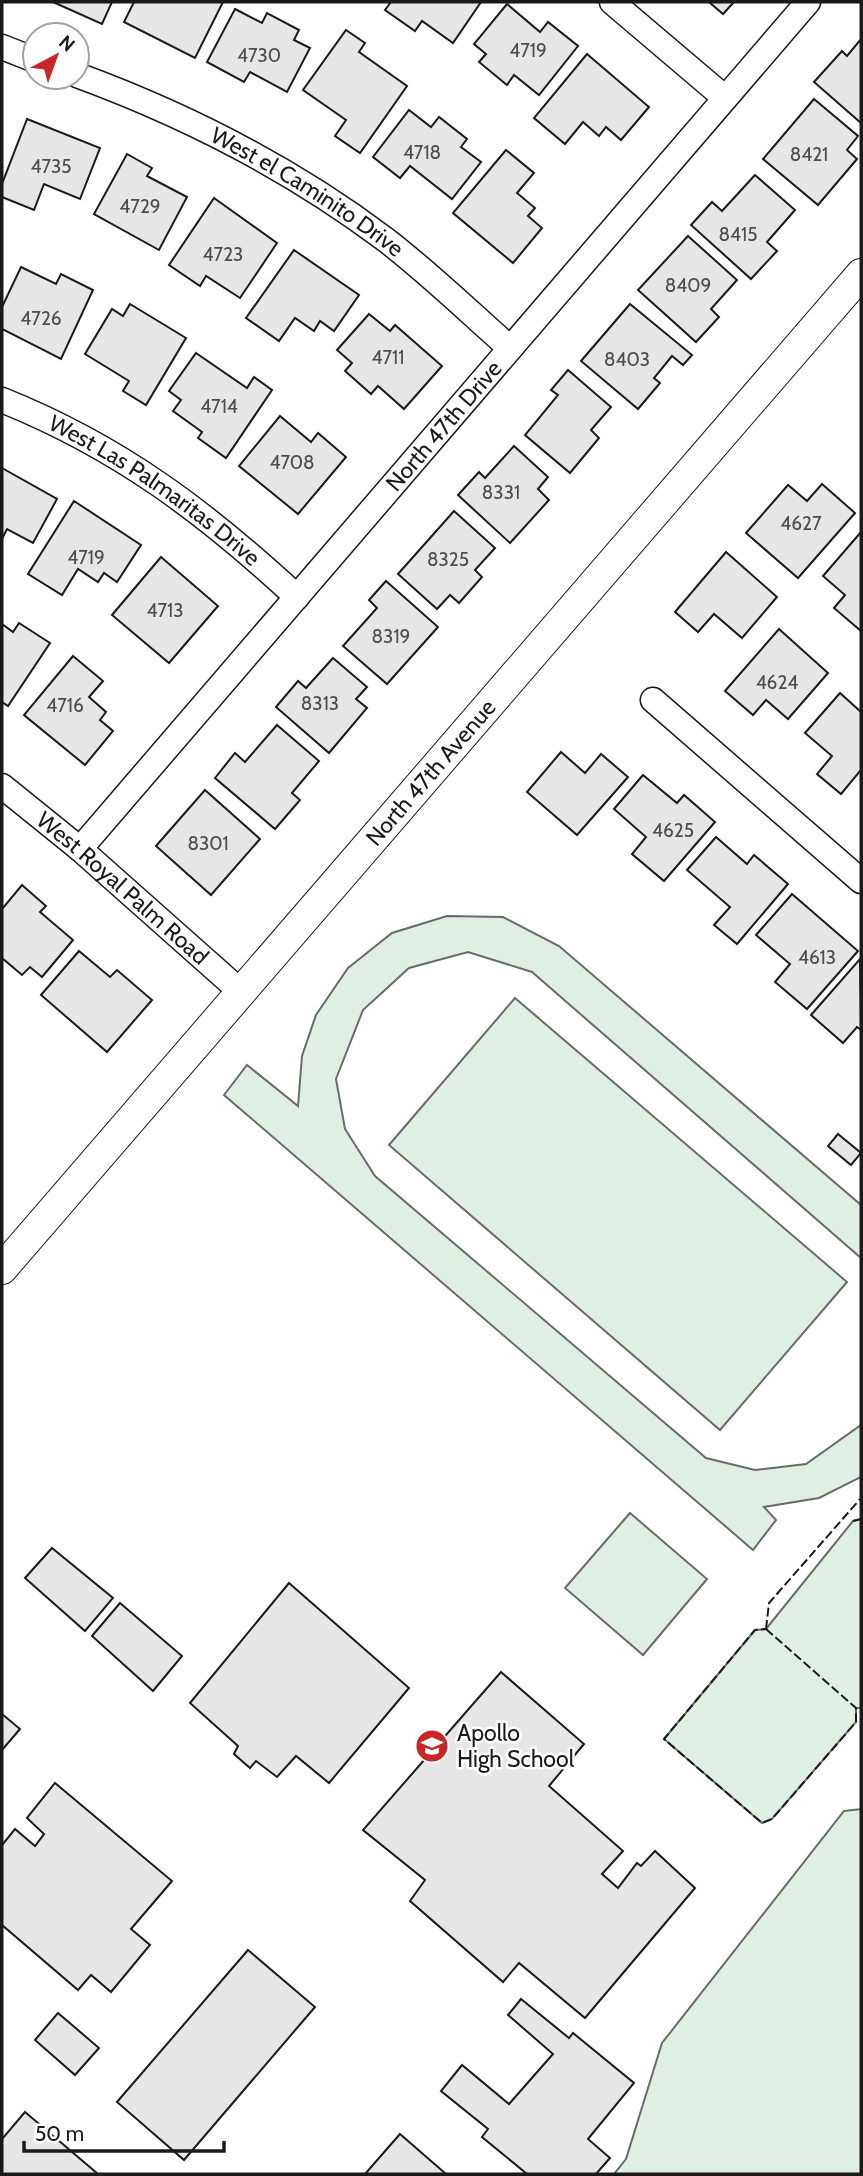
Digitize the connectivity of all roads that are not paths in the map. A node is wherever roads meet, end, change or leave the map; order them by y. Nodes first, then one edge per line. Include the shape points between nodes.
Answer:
1 (612, 2) edge
2 (808, 2) edge
3 (2, 47) edge
4 (21, 54) edge
5 (91, 81) edge
6 (725, 98) junction
7 (861, 274) edge
8 (510, 348) junction
9 (2, 400) edge
10 (297, 597) junction
11 (653, 700) dead end
12 (2, 786) edge
13 (80, 849) junction
14 (861, 881) edge
15 (240, 991) junction
16 (2, 1269) edge

1 - 6 street
2 - 6 street, North 47th Drive
3 - 4 street
5 - 8 street, West el Caminito Drive via 226,141 305,186 386,240
6 - 8 street, North 47th Drive
7 - 15 street, North 47th Avenue
8 - 10 street, North 47th Drive
9 - 10 street, West Las Palmaritas Drive via 137,467 197,509
10 - 13 street, North 47th Drive
11 - 14 street
12 - 13 street, West Royal Palm Road
13 - 15 street, West Royal Palm Road
15 - 16 street, North 47th Avenue

